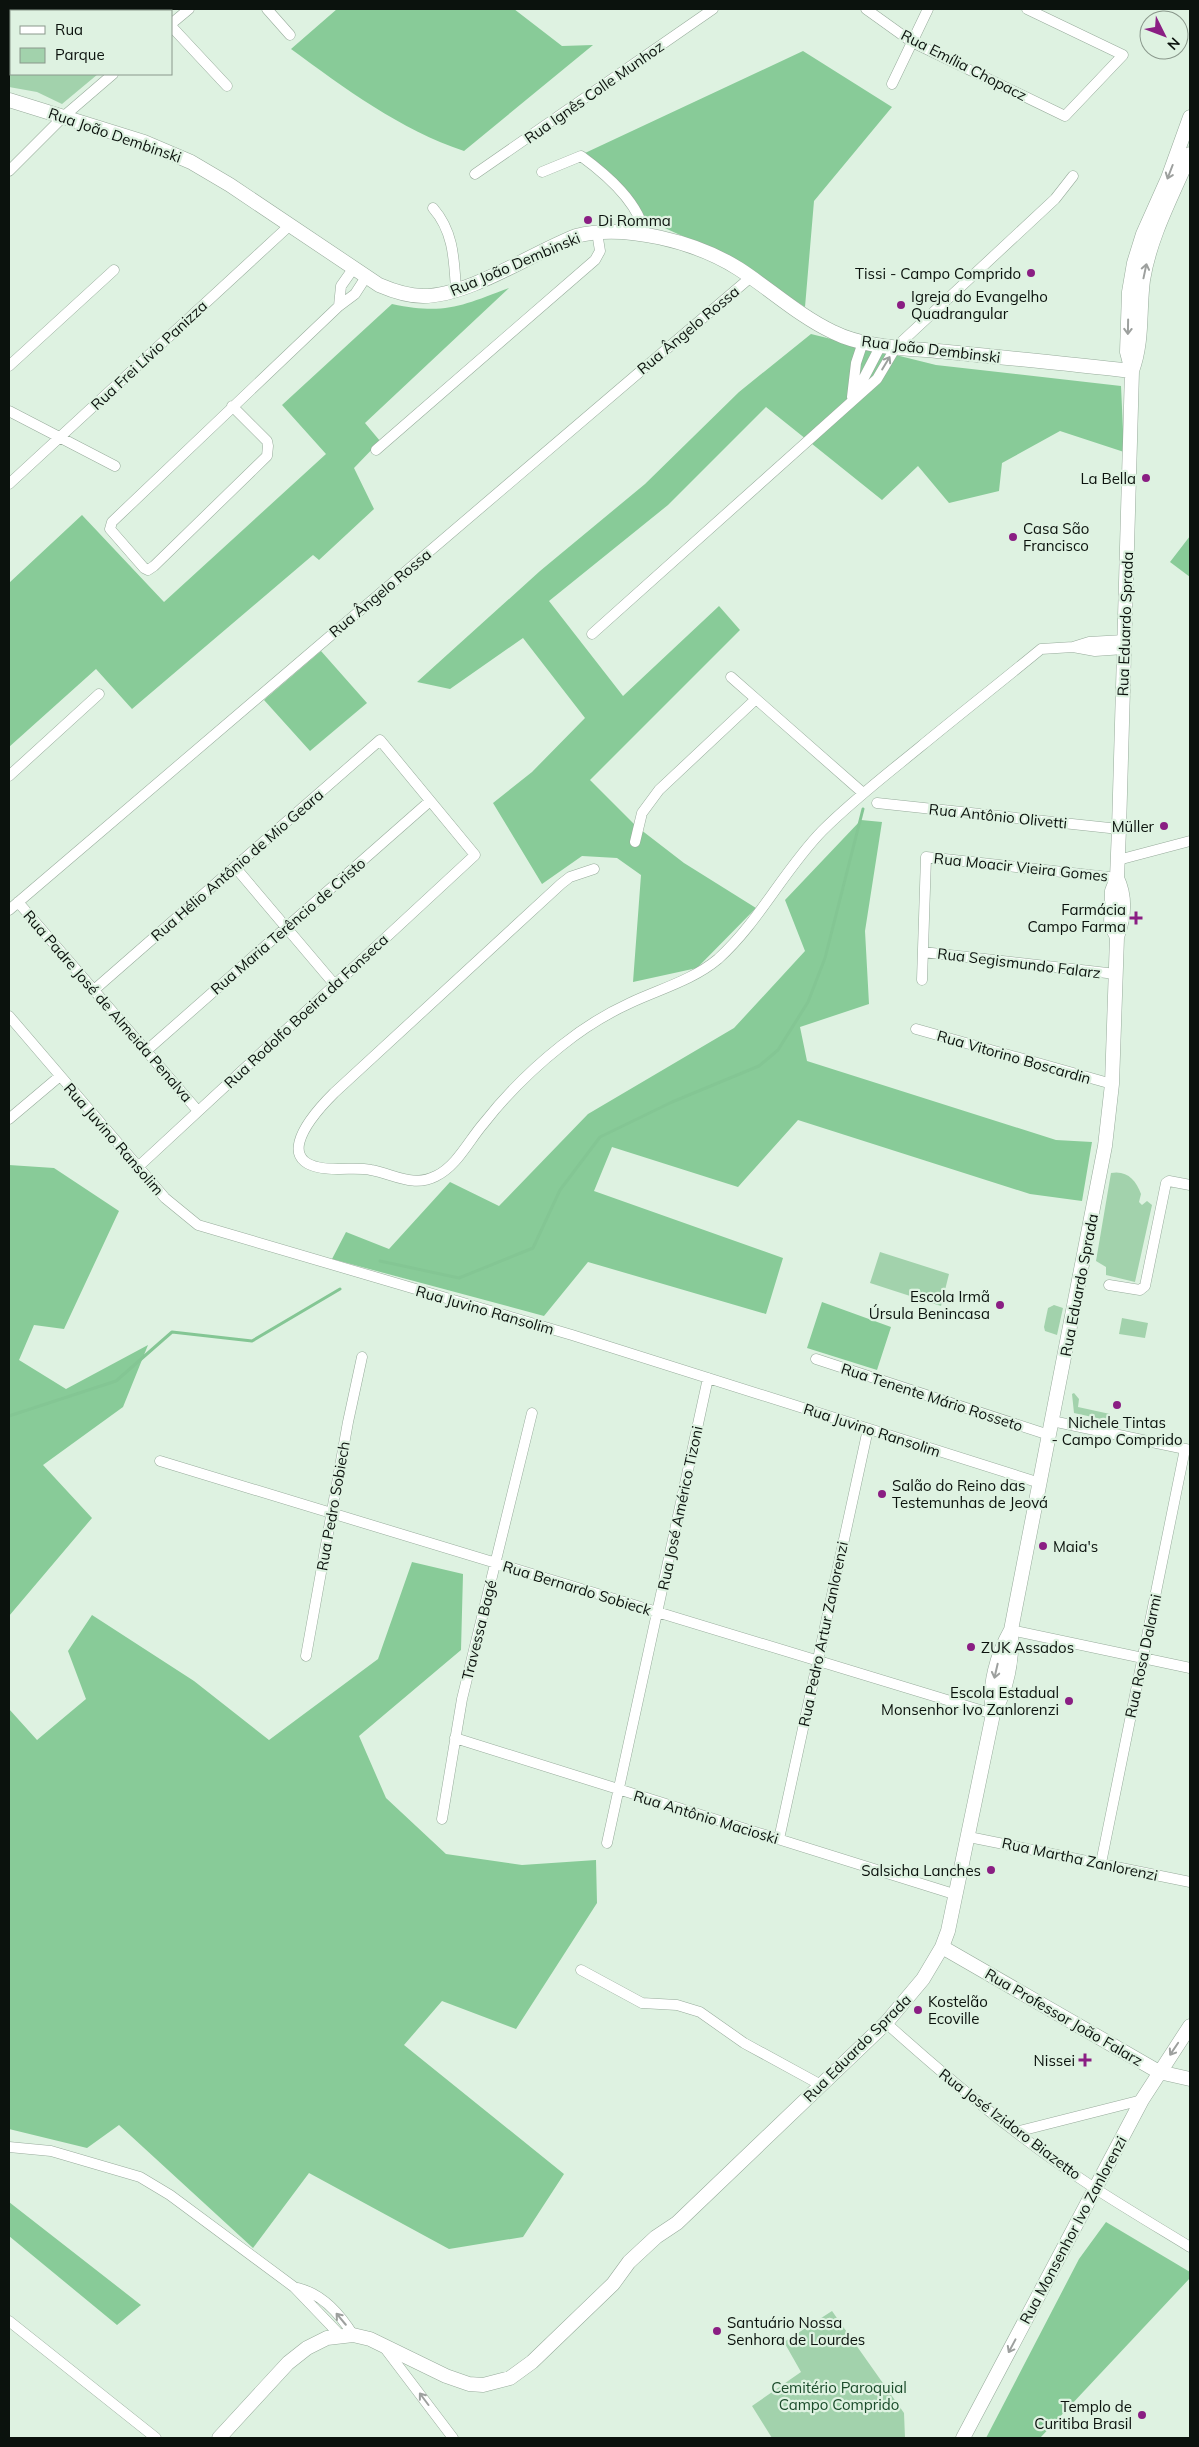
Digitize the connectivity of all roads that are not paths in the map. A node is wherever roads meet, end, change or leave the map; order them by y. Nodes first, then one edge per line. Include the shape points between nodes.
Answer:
1 (189, 9) edge
2 (267, 9) edge
3 (713, 9) edge
4 (866, 9) edge
5 (928, 9) edge
6 (1027, 9) edge
7 (172, 24) edge
8 (172, 26) edge
9 (290, 35) dead end
10 (912, 42) junction
11 (112, 75) edge
12 (892, 84) dead end
13 (227, 86) dead end
14 (9, 100) edge
15 (64, 117) junction
16 (1189, 127) edge
17 (1190, 154) edge
18 (9, 172) edge
19 (542, 172) dead end
20 (475, 174) dead end
21 (1073, 176) dead end
22 (1190, 184) edge
23 (1174, 192) junction
24 (433, 208) dead end
25 (289, 226) junction
26 (596, 232) junction
27 (645, 236) junction
28 (353, 268) junction
29 (114, 270) dead end
30 (366, 277) junction
31 (751, 277) junction
32 (456, 290) junction
33 (339, 306) junction
34 (863, 342) junction
35 (881, 345) junction
36 (896, 347) junction
37 (9, 366) edge
38 (1132, 371) junction
39 (852, 401) junction
40 (232, 406) junction
41 (9, 412) edge
42 (59, 437) junction
43 (376, 450) dead end
44 (115, 466) dead end
45 (9, 484) edge
46 (592, 634) dead end
47 (1124, 645) junction
48 (731, 677) dead end
49 (99, 694) dead end
50 (756, 699) junction
51 (9, 776) edge
52 (863, 793) junction
53 (430, 801) junction
54 (877, 803) dead end
55 (1119, 829) junction
56 (1190, 841) edge
57 (635, 842) dead end
58 (1118, 860) junction
59 (235, 867) junction
60 (594, 870) dead end
61 (1117, 878) junction
62 (18, 902) junction
63 (9, 910) edge
64 (286, 928) junction
65 (923, 952) junction
66 (1116, 974) junction
67 (922, 980) dead end
68 (335, 985) junction
69 (94, 990) junction
70 (9, 1018) edge
71 (916, 1029) dead end
72 (146, 1050) junction
73 (60, 1076) junction
74 (1112, 1084) junction
75 (198, 1111) junction
76 (9, 1120) edge
77 (138, 1167) junction
78 (1190, 1185) edge
79 (1109, 1284) dead end
80 (362, 1357) dead end
81 (816, 1359) dead end
82 (708, 1378) junction
83 (532, 1413) dead end
84 (1051, 1428) junction
85 (868, 1429) junction
86 (1188, 1450) edge
87 (160, 1461) dead end
88 (1040, 1483) junction
89 (332, 1513) junction
90 (495, 1563) junction
91 (657, 1612) junction
92 (1011, 1630) junction
93 (306, 1656) dead end
94 (1143, 1658) junction
95 (818, 1661) junction
96 (1190, 1668) edge
97 (993, 1714) junction
98 (455, 1738) junction
99 (619, 1790) junction
100 (442, 1819) dead end
101 (969, 1837) junction
102 (779, 1839) junction
103 (607, 1844) dead end
104 (1101, 1864) junction
105 (1190, 1882) edge
106 (957, 1895) junction
107 (942, 1947) junction
108 (581, 1970) dead end
109 (886, 2023) junction
110 (1190, 2026) edge
111 (1159, 2072) junction
112 (1190, 2079) edge
113 (821, 2086) junction
114 (1142, 2100) junction
115 (1016, 2132) junction
116 (9, 2147) edge
117 (1095, 2189) junction
118 (1190, 2247) edge
119 (9, 2321) edge
120 (346, 2335) junction
121 (381, 2343) junction
122 (156, 2438) edge
123 (219, 2438) edge
124 (453, 2438) edge
125 (962, 2438) edge

1 - 7 street
2 - 9 street
3 - 20 street, Rua Ignês Colle Munhoz
4 - 10 street, Rua Emília Chopacz
5 - 10 street
6 - 10 street, Rua Emília Chopacz via 1122,55 1065,116
8 - 13 street
10 - 12 street
11 - 15 street
14 - 15 main road, Rua João Dembinski
15 - 18 street
15 - 25 main road, Rua João Dembinski via 177,156 230,185
16 -> 38 main road, Rua Eduardo Sprada via 1142,234 1134,263 1127,343
17 - 23 main road, Rua Eduardo Sprada
19 - 27 street via 581,156 608,179 640,216
21 - 36 street via 1055,199
22 - 23 main road
38 -> 23 main road, Rua Eduardo Sprada via 1139,351 1146,266
24 - 32 street via 443,219 453,249
25 - 28 main road, Rua João Dembinski
25 - 42 street, Rua Frei Lívio Panizza
26 - 27 main road, Rua João Dembinski
26 - 32 main road, Rua João Dembinski via 565,240
26 - 43 street via 600,251 595,260
27 - 31 main road, Rua João Dembinski via 697,250
28 - 30 main road, Rua João Dembinski
28 - 33 street via 341,286
29 - 37 street
30 - 32 main road, Rua João Dembinski via 407,295 423,296
30 - 33 street via 355,294
31 - 34 main road, Rua João Dembinski via 823,327
31 - 62 street, Rua Ângelo Rossa
33 - 40 street
34 - 35 main road, Rua João Dembinski
34 - 39 street via 856,363
35 - 36 main road, Rua João Dembinski
35 - 39 street
36 - 38 main road, Rua João Dembinski
39 -> 36 street via 877,379
38 - 47 main road, Rua Eduardo Sprada
39 - 46 street
40 - 40 street via 110,526 144,568 148,570 154,566 267,456 267,441
41 - 42 street
42 - 44 street
42 - 45 street, Rua Frei Lívio Panizza
47 - 52 street via 1088,650 1073,647 1041,649
47 - 55 main road, Rua Eduardo Sprada
48 - 50 street
49 - 51 street
50 - 52 street
50 - 57 street via 659,790 642,813
52 - 60 street via 813,841 717,960 702,971 610,1013 561,1046 502,1101 445,1170 412,1182 371,1170 326,1169 305,1160 298,1141 301,1133 329,1098 560,884 574,875
53 - 59 street, Rua Hélio Antônio de Mio Geara via 380,740
53 - 64 street, Rua Maria Terêncio de Cristo
53 - 68 street, Rua Rodolfo Boeira da Fonseca via 475,855
54 - 55 street, Rua Antônio Olivetti
55 - 58 main road, Rua Eduardo Sprada
56 - 58 street
58 - 61 main road, Rua Eduardo Sprada
59 - 64 street
59 - 69 street, Rua Hélio Antônio de Mio Geara
61 - 65 street, Rua Moacir Vieira Gomes via 926,857
61 - 66 main road, Rua Eduardo Sprada via 1112,890 1111,925 1117,937
62 - 63 street, Rua Ângelo Rossa
62 - 69 street, Rua Padre José de Almeida Penalva
64 - 68 street
64 - 72 street, Rua Maria Terêncio de Cristo
65 - 66 street, Rua Segismundo Falarz
65 - 67 street
66 - 74 main road, Rua Eduardo Sprada
68 - 75 street, Rua Rodolfo Boeira da Fonseca
69 - 72 street, Rua Padre José de Almeida Penalva
70 - 73 street, Rua Juvino Ransolim
71 - 74 street, Rua Vitorino Boscardin
72 - 75 street, Rua Padre José de Almeida Penalva
73 - 76 street
73 - 77 street, Rua Juvino Ransolim
74 - 84 main road, Rua Eduardo Sprada via 1102,1170
75 - 77 street, Rua Rodolfo Boeira da Fonseca
77 - 82 street, Rua Juvino Ransolim via 175,1208 211,1231 572,1335
78 - 79 street via 1166,1183 1145,1286 1140,1290
80 - 89 street, Rua Pedro Sobiech
81 - 84 street, Rua Tenente Mário Rosseto
82 - 85 street, Rua Juvino Ransolim
82 - 91 street, Rua José Américo Tizoni
83 - 90 street, Travessa Bagé
84 - 86 street, Rua Tenente Mário Rosseto
84 - 88 main road, Rua Eduardo Sprada
85 - 88 street, Rua Juvino Ransolim
85 - 95 street, Rua Pedro Artur Zanlorenzi
86 - 94 street, Rua Rosa Dalarmi
87 - 89 street, Rua Bernardo Sobieck
88 - 92 main road, Rua Eduardo Sprada
89 - 90 street, Rua Bernardo Sobieck
89 - 93 street, Rua Pedro Sobiech
90 - 91 street, Rua Bernardo Sobieck
90 - 98 street, Travessa Bagé
91 - 95 street, Rua Bernardo Sobieck
91 - 99 street, Rua José Américo Tizoni
92 - 94 street
92 - 97 main road, Rua Eduardo Sprada via 1012,1650 1000,1701
94 - 96 street
94 - 104 street, Rua Rosa Dalarmi
95 - 97 street, Rua Bernardo Sobieck
95 - 102 street, Rua Pedro Artur Zanlorenzi
97 - 101 main road, Rua Eduardo Sprada
98 - 99 street, Rua Antônio Macioski
98 - 100 street, Travessa Bagé
99 - 102 street, Rua Antônio Macioski
99 - 103 street, Rua José Américo Tizoni
101 - 104 street, Rua Martha Zanlorenzi
101 - 106 main road, Rua Eduardo Sprada
102 - 106 street, Rua Antônio Macioski
104 - 105 street, Rua Martha Zanlorenzi
106 - 107 main road, Rua Eduardo Sprada
107 - 109 main road, Rua Eduardo Sprada via 923,1979
107 - 111 main road, Rua Professor João Falarz
108 - 113 street via 642,2003 676,2005 700,2012 750,2047
109 - 113 main road, Rua Eduardo Sprada
109 - 115 street, Rua José Izidoro Biazetto
110 -> 111 main road, Rua Monsenhor Ivo Zanlorenzi
111 - 112 main road, Rua Professor João Falarz
111 - 114 main road, Rua Monsenhor Ivo Zanlorenzi
113 - 121 main road, Rua Eduardo Sprada via 677,2223 629,2262 613,2284 532,2362 510,2378 483,2385 458,2381
114 - 115 street
114 - 117 main road, Rua Monsenhor Ivo Zanlorenzi
115 - 117 street, Rua José Izidoro Biazetto
116 - 120 street via 52,2151 140,2177 170,2195 294,2287
117 - 118 street, Rua José Izidoro Biazetto
117 -> 125 main road, Rua Monsenhor Ivo Zanlorenzi
119 - 122 street
120 - 121 main road, Rua Eduardo Sprada
120 - 123 main road via 316,2342 296,2356
124 -> 121 street

